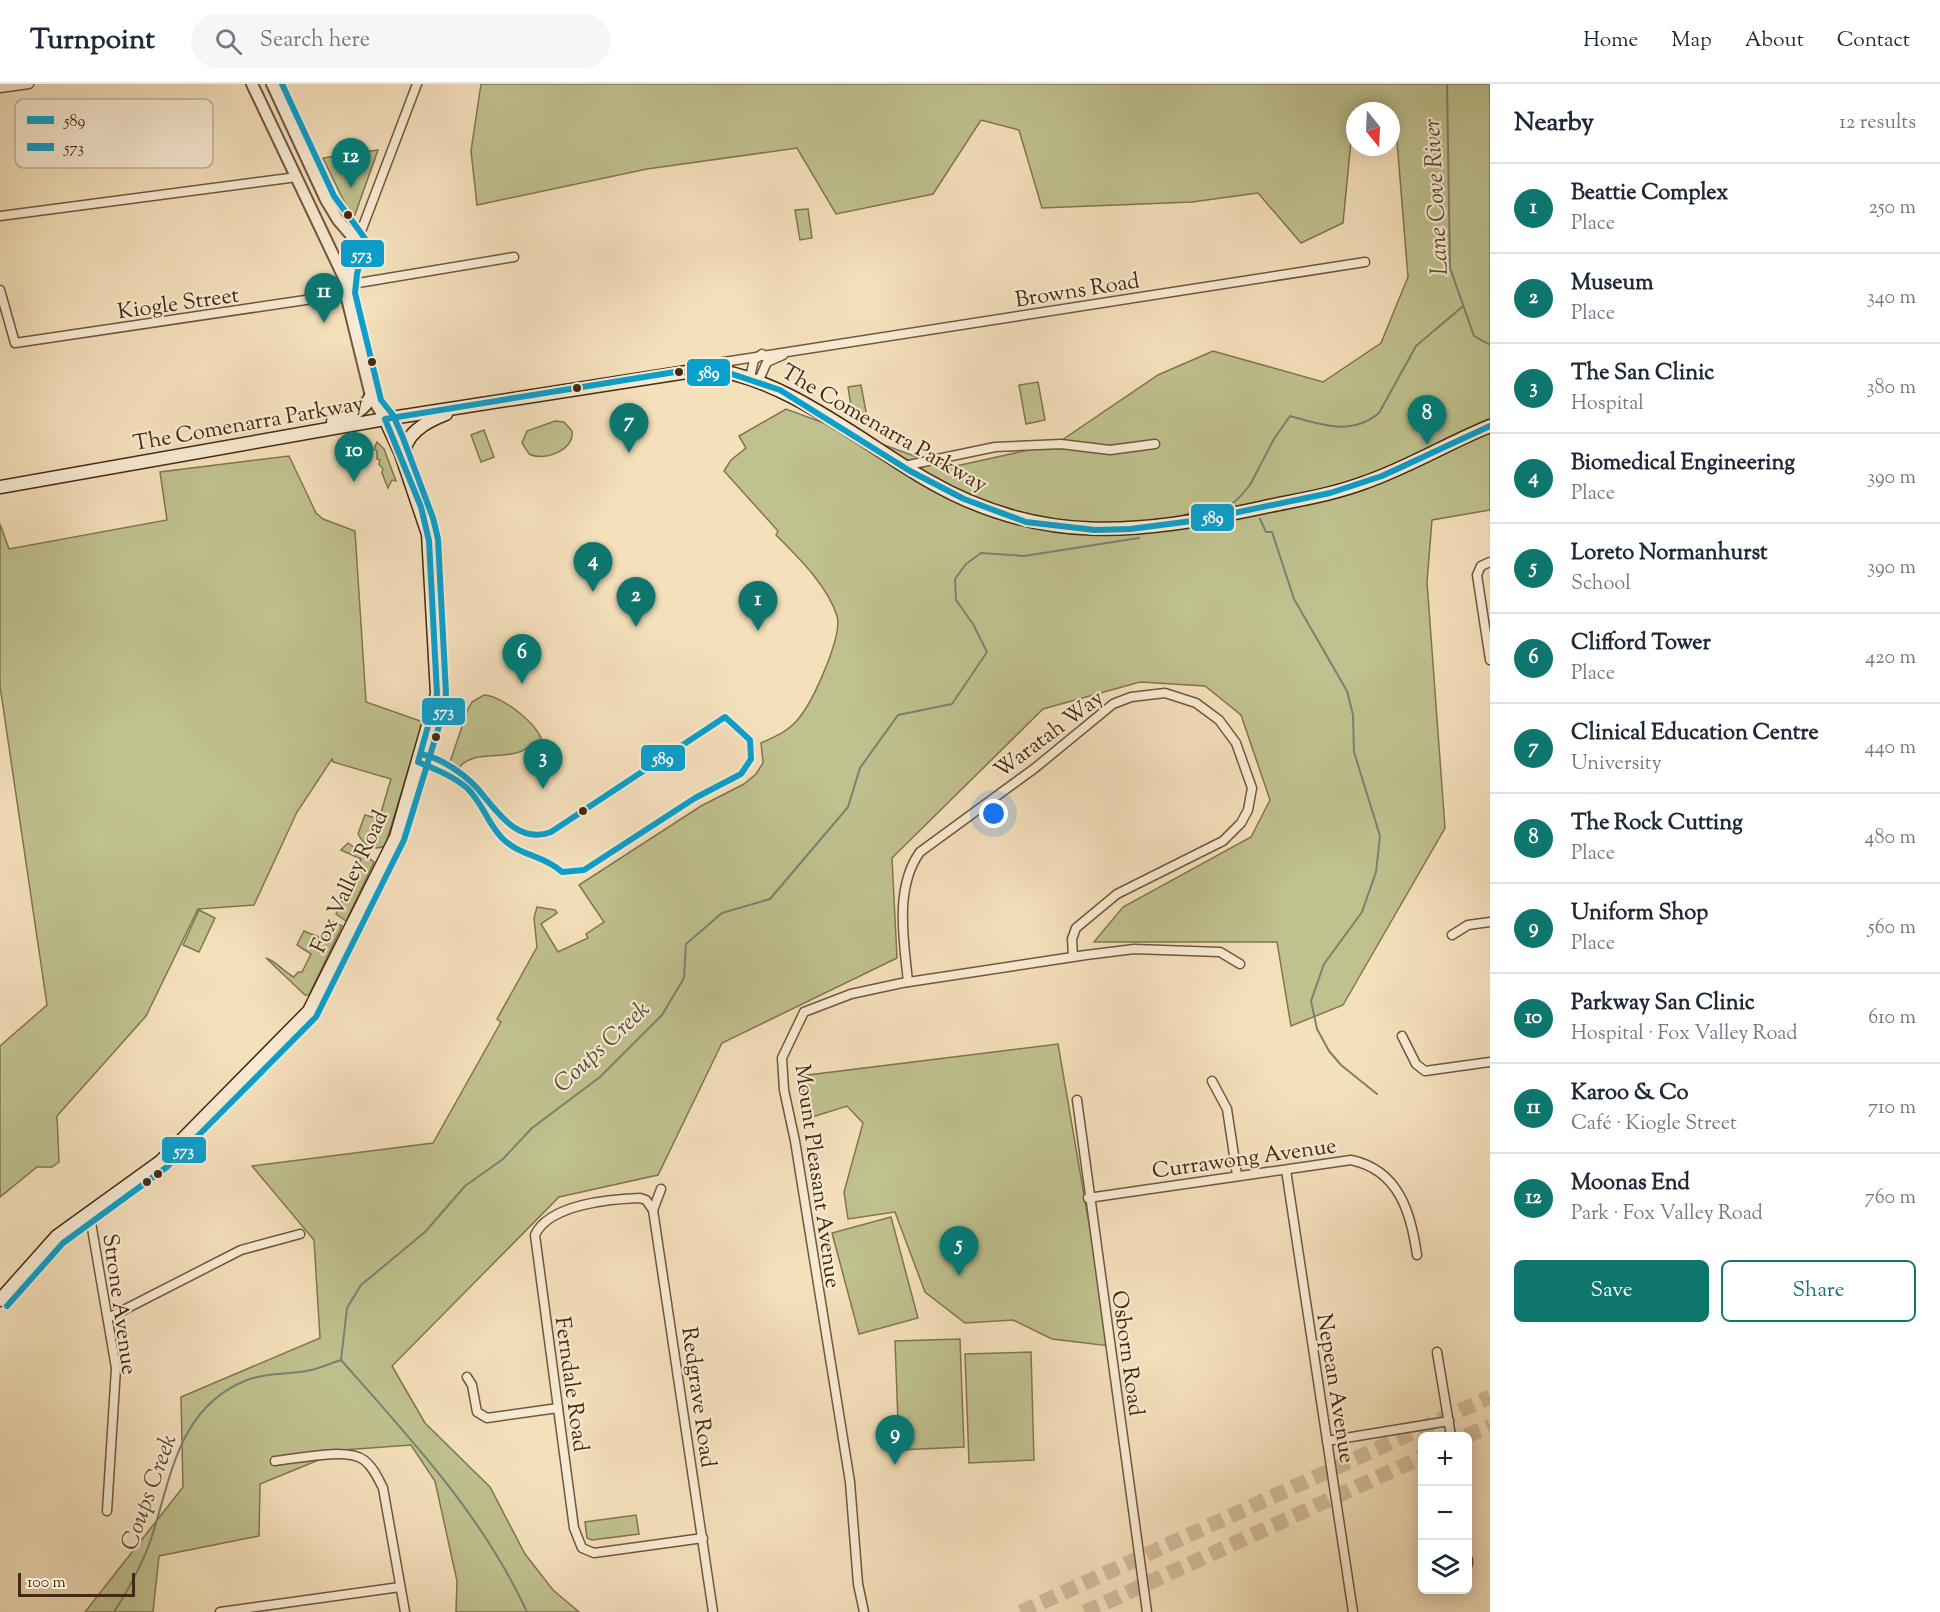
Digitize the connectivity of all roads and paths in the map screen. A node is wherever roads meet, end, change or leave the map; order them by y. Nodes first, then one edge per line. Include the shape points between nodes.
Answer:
1 (28, 84) edge
2 (252, 84) edge
3 (272, 84) edge
4 (417, 84) edge
5 (0, 88) edge
6 (297, 177) junction
7 (0, 216) edge
8 (357, 242) junction
9 (514, 257) dead end
10 (1365, 262) dead end
11 (346, 287) junction
12 (0, 290) edge
13 (795, 351) junction
14 (763, 354) junction
15 (675, 372) junction
16 (754, 379) junction
17 (370, 396) junction
18 (466, 406) junction
19 (385, 419) junction
20 (1490, 426) edge
21 (297, 434) junction
22 (1155, 444) dead end
23 (403, 460) junction
24 (903, 466) junction
25 (0, 486) edge
26 (1490, 562) edge
27 (1490, 660) edge
28 (1490, 922) edge
29 (1452, 935) dead end
30 (1073, 956) junction
31 (1240, 964) dead end
32 (908, 982) junction
33 (1402, 1036) dead end
34 (1490, 1062) edge
35 (1212, 1081) dead end
36 (1077, 1100) dead end
37 (1286, 1170) junction
38 (1237, 1175) junction
39 (661, 1189) dead end
40 (1088, 1198) junction
41 (89, 1210) junction
42 (653, 1210) junction
43 (300, 1234) dead end
44 (1417, 1255) dead end
45 (0, 1300) edge
46 (108, 1318) junction
47 (1437, 1352) dead end
48 (467, 1377) dead end
49 (558, 1408) junction
50 (1449, 1420) junction
51 (1450, 1432) edge
52 (1327, 1441) junction
53 (275, 1461) dead end
54 (107, 1511) dead end
55 (703, 1538) junction
56 (400, 1587) junction
57 (220, 1612) edge
58 (405, 1612) edge
59 (713, 1612) edge
60 (864, 1612) edge
61 (1147, 1612) edge
62 (1353, 1612) edge

1 - 5 street
2 - 6 street
3 - 8 street via 326,200
4 - 8 street, Fox Valley Road
6 - 7 street
6 - 11 street
8 - 11 street, Fox Valley Road
9 - 11 street, Kiogle Street
10 - 13 street, Browns Road
11 - 12 street, Kiogle Street via 15,343
11 - 17 street, Fox Valley Road
13 - 14 street, Browns Road
13 - 16 street, Browns Road via 767,362
14 - 15 street, Browns Road
14 - 16 street via 754,360
15 - 16 main road, The Comenarra Parkway via 726,370
15 - 18 main road, The Comenarra Parkway
16 - 24 main road, The Comenarra Parkway via 805,405
17 - 19 street, Fox Valley Road
17 - 21 main road via 366,405 350,416
18 - 19 main road, The Comenarra Parkway
18 - 23 main road via 417,430 406,442
19 - 21 main road, The Comenarra Parkway
19 - 23 main road, Fox Valley Road
20 - 24 main road, The Comenarra Parkway via 1393,472 1335,492 1172,525 1112,531 1061,527 994,512
21 - 25 main road, The Comenarra Parkway
22 - 24 street via 1110,450 1060,444 995,447
23 - 41 main road, Fox Valley Road via 428,534 437,694 396,837 309,1011 161,1161
26 - 27 street via 1481,566 1477,575
28 - 29 street via 1468,925
30 - 31 street, Mount Pleasant Avenue via 1134,949 1220,952
30 - 32 street, Mount Pleasant Avenue
30 - 32 street, Waratah Way via 1076,928 1128,886 1223,841 1248,810 1252,788 1236,743 1219,720 1196,703 1165,693 1131,697 1113,704 1035,768 920,852 913,861 903,903
32 - 60 street, Mount Pleasant Avenue via 850,994 804,1012 782,1058 784,1090 850,1482
33 - 34 street via 1416,1064 1425,1071
35 - 38 street via 1227,1109
36 - 40 street, Osborn Road
37 - 38 street, Currawong Avenue
37 - 44 street, Currawong Avenue via 1351,1160 1381,1173 1409,1211
37 - 52 street, Nepean Avenue
38 - 40 street, Currawong Avenue
39 - 42 street, Redgrave Road
40 - 61 street, Osborn Road
41 - 45 main road, Fox Valley Road via 57,1236
41 - 46 street, Strone Avenue
42 - 49 street, Ferndale Road via 640,1198 590,1204 561,1212 538,1229 536,1248
42 - 55 street, Redgrave Road
43 - 46 street via 241,1250
46 - 54 street, Strone Avenue via 116,1368
47 - 50 street
48 - 49 street via 477,1412 487,1418
49 - 55 street, Ferndale Road via 575,1536 582,1548 594,1553
50 - 51 street
50 - 52 street
52 - 62 street, Nepean Avenue
53 - 56 street via 335,1454 363,1458 383,1488
55 - 59 street, Redgrave Road
56 - 57 street
56 - 58 street

